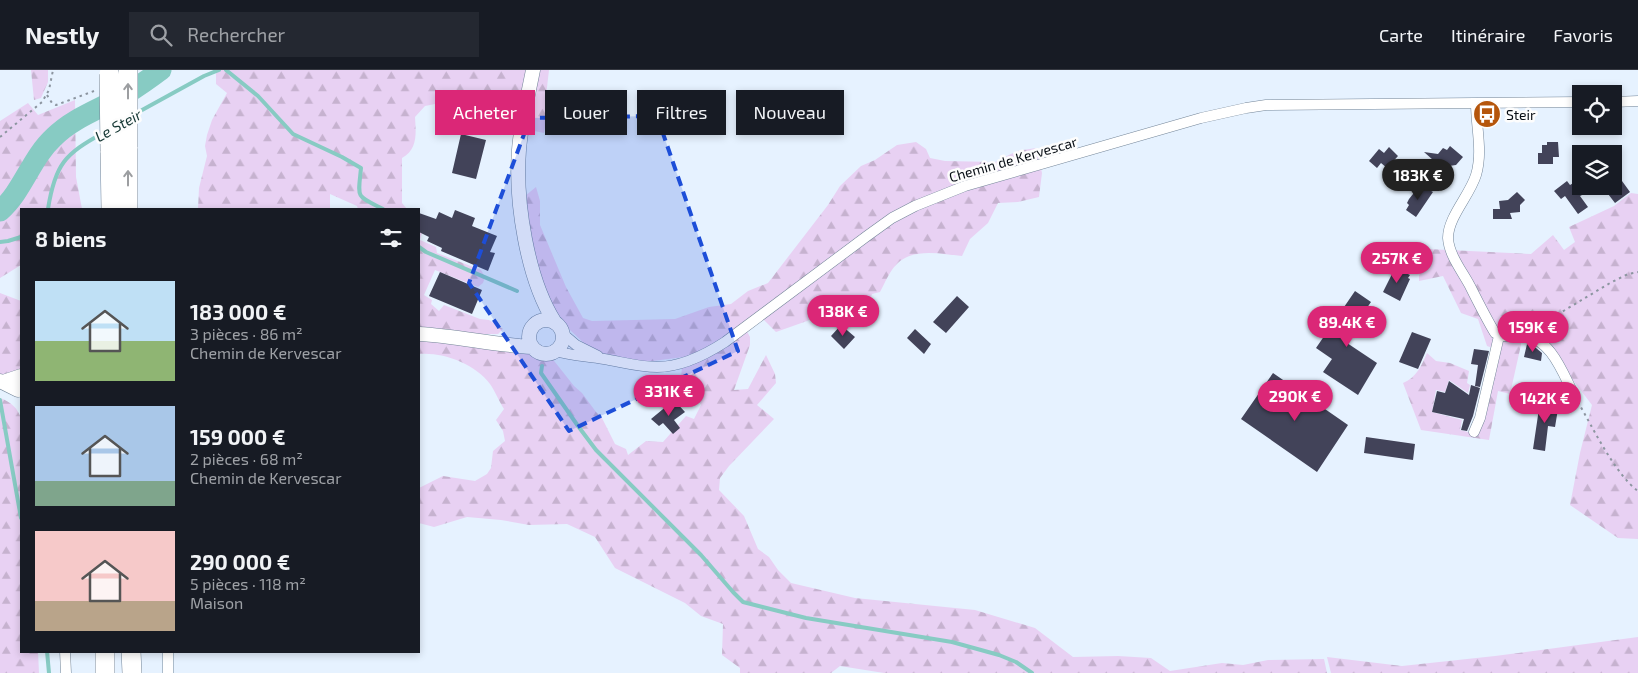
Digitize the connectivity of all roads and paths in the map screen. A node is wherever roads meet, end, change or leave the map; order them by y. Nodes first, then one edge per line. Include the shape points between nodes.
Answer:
1 (53, 70) edge
2 (128, 70) edge
3 (533, 70) edge
4 (108, 72) edge
5 (94, 91) dead end
6 (47, 96) junction
7 (1638, 101) edge
8 (1572, 102) edge
9 (1622, 102) edge
10 (1476, 103) junction
11 (0, 137) edge
12 (119, 149) junction
13 (111, 208) edge
14 (128, 208) edge
15 (1638, 272) edge
16 (542, 299) junction
17 (554, 321) junction
18 (534, 327) junction
19 (420, 334) edge
20 (562, 334) junction
21 (1499, 336) junction
22 (1524, 336) junction
23 (508, 344) junction
24 (532, 347) junction
25 (555, 351) junction
26 (603, 359) junction
27 (1, 381) edge
28 (20, 386) edge
29 (1572, 393) joint
30 (1474, 432) dead end
31 (1638, 491) edge
32 (66, 653) edge
33 (105, 653) edge
34 (131, 653) edge
35 (168, 653) edge
36 (66, 673) edge
37 (105, 673) edge
38 (132, 673) edge
39 (168, 673) edge

1 - 6 path
12 -> 2 highway, bridge
3 - 16 street via 518,149 518,179 524,227
4 - 12 highway, bridge
5 - 6 path via 56,105
6 - 11 path
7 - 9 street
8 - 10 street, Chemin de Kervescar
10 - 21 street via 1478,167 1450,227 1449,241 1457,264
10 - 26 street, Chemin de Kervescar via 1266,105 1246,108 991,178 933,198 892,218 705,354 683,363 657,367
12 - 13 highway
14 -> 12 highway
15 - 22 path via 1610,283
16 - 17 street
16 - 18 street
17 - 18 street via 547,320
17 - 20 street
18 - 23 street
18 - 24 street via 529,341
19 - 23 street
20 - 25 street via 562,342
20 - 26 street, Chemin de Kervescar
21 - 22 street
21 - 30 street
22 - 29 street via 1537,339 1544,345
23 - 24 street
24 - 25 street via 542,353
25 - 26 street, Chemin de Kervescar
27 - 28 street
29 - 31 path via 1619,471
32 - 36 street
33 - 37 highway
34 - 38 highway
35 - 39 street

